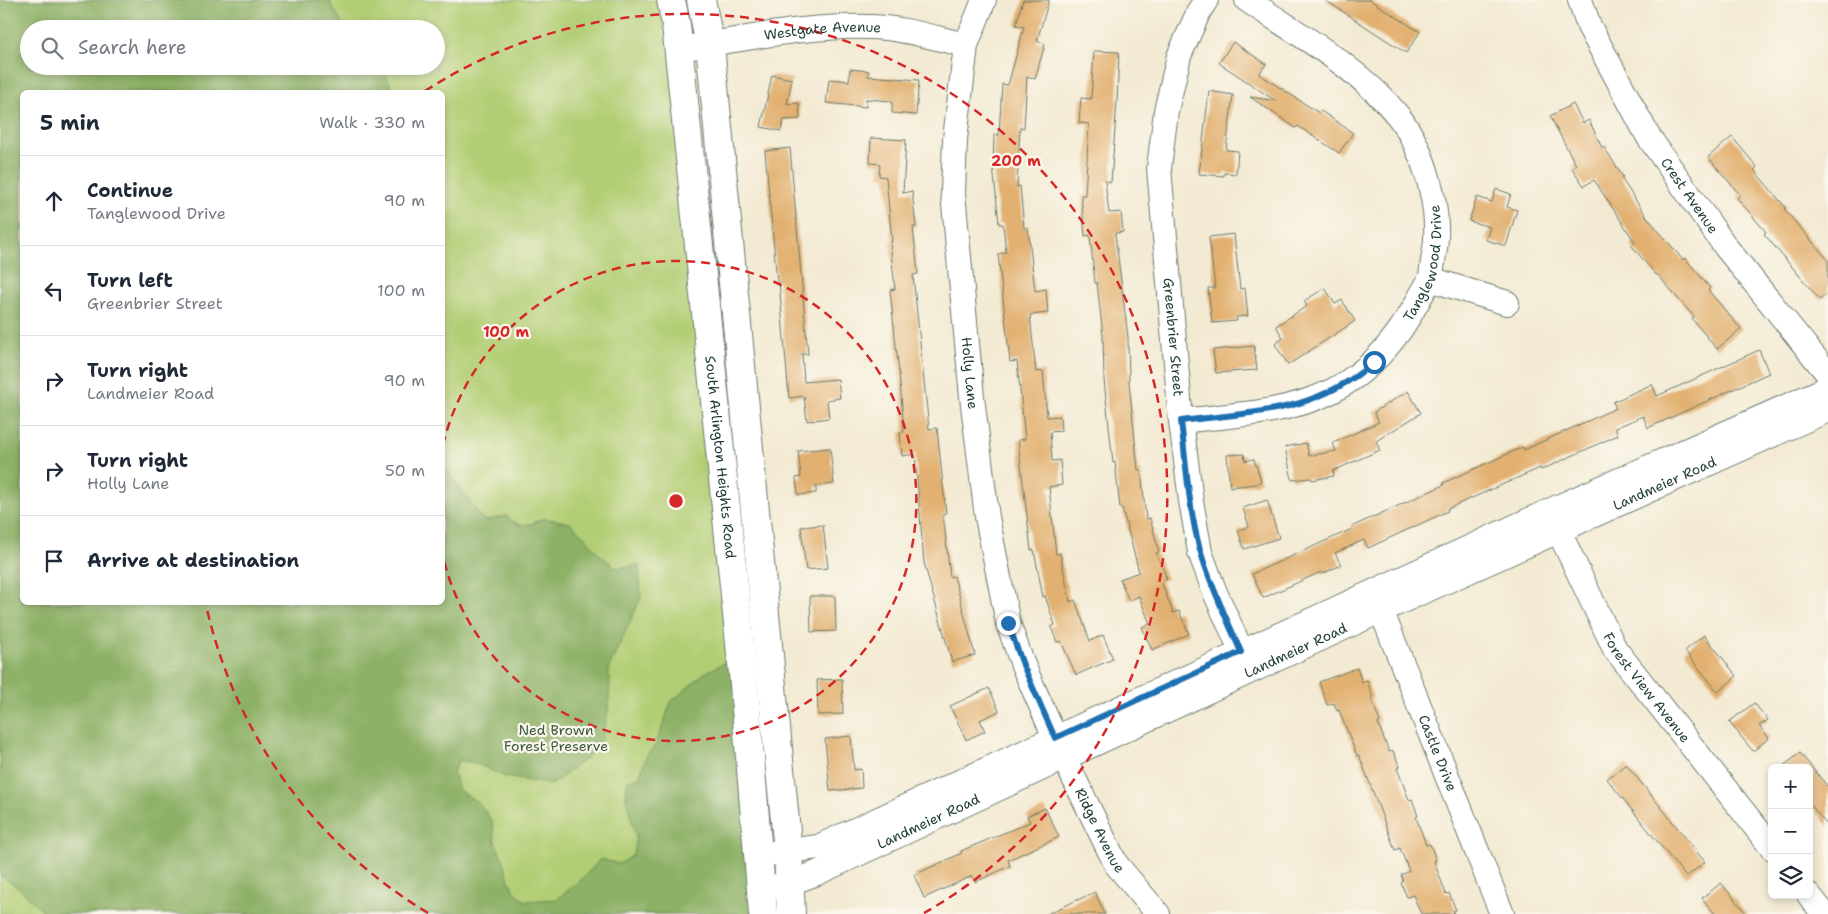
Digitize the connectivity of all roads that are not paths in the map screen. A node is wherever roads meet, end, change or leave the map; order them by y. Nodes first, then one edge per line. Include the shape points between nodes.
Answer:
1 (671, 0) edge
2 (701, 0) edge
3 (984, 0) edge
4 (1206, 0) edge
5 (1247, 0) edge
6 (1580, 0) edge
7 (710, 45) junction
8 (966, 45) junction
9 (678, 49) junction
10 (1430, 279) junction
11 (1508, 303) dead end
12 (1828, 374) edge
13 (1828, 388) edge
14 (1828, 410) edge
15 (1181, 421) junction
16 (1554, 520) junction
17 (1378, 601) junction
18 (1246, 662) junction
19 (1059, 748) junction
20 (1768, 843) edge
21 (788, 852) junction
22 (759, 855) junction
23 (790, 883) junction
24 (1812, 899) edge
25 (762, 902) edge
26 (791, 914) edge
27 (1157, 914) edge
28 (1502, 914) edge
29 (1824, 914) edge

1 - 9 main road, South Arlington Heights Road
2 - 7 main road, South Arlington Heights Road
3 - 8 street, Holly Lane
4 - 15 street, Greenbrier Street via 1179,56 1166,111 1159,168
5 - 10 street, Tanglewood Drive via 1358,76 1400,119 1416,144 1434,202 1436,238
6 - 12 street, Crest Avenue via 1588,26 1648,136 1725,246
7 - 8 street, Westgate Avenue via 786,32 871,27 890,28
7 - 9 street, Westgate Avenue
7 - 21 main road, South Arlington Heights Road
8 - 19 street, Holly Lane via 955,138 953,193 987,517 1008,623
9 - 22 main road, South Arlington Heights Road
10 - 11 street
10 - 15 street, Tanglewood Drive via 1411,315 1388,347 1360,374 1333,390 1312,400 1280,408
13 - 16 street, Landmeier Road
14 - 16 street, Landmeier Road
15 - 18 street, Greenbrier Street via 1200,552
16 - 17 street, Landmeier Road
16 - 20 street, Forest View Avenue via 1615,649
17 - 18 street, Landmeier Road
17 - 28 street, Castle Drive
18 - 19 street, Landmeier Road
19 - 21 street, Landmeier Road via 818,847
19 - 23 street, Landmeier Road via 826,869
19 - 27 street, Ridge Avenue via 1116,864
21 - 22 street, Landmeier Road
21 - 23 main road, South Arlington Heights Road
22 - 25 main road, South Arlington Heights Road
23 - 25 street, Landmeier Road
23 - 26 main road, South Arlington Heights Road
24 - 29 street

